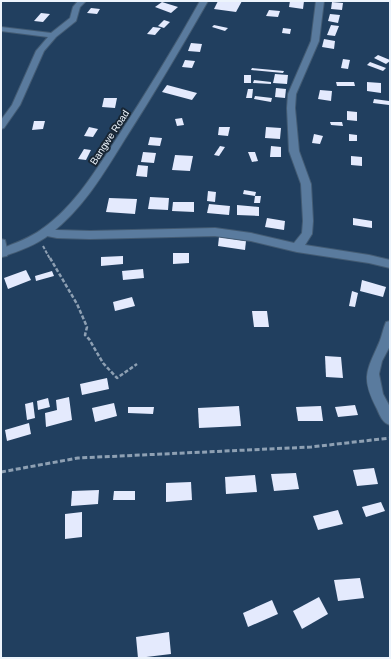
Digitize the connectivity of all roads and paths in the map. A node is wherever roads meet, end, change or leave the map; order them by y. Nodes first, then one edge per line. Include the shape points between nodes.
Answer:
1 (82, 1) edge
2 (204, 1) edge
3 (320, 1) edge
4 (1, 29) edge
5 (53, 35) junction
6 (1, 126) edge
7 (42, 234) junction
8 (297, 248) junction
9 (2, 250) edge
10 (390, 264) edge
11 (390, 326) edge
12 (136, 364) dead end
13 (390, 420) edge
14 (390, 438) edge
15 (1, 472) edge

1 - 5 street via 73,19
2 - 7 street, Bangwe Road via 160,78 93,182 70,209
3 - 8 street via 315,41 292,94 294,151 306,184 308,221 307,234
4 - 5 street
5 - 6 street via 40,52 22,93
7 - 8 street via 215,232
7 - 9 street, Bangwe Road
7 - 12 path via 87,327 85,335 90,339 108,372 117,378
8 - 10 street
11 - 13 street via 386,342 374,366 373,378 376,392
14 - 15 path via 311,447 78,458

